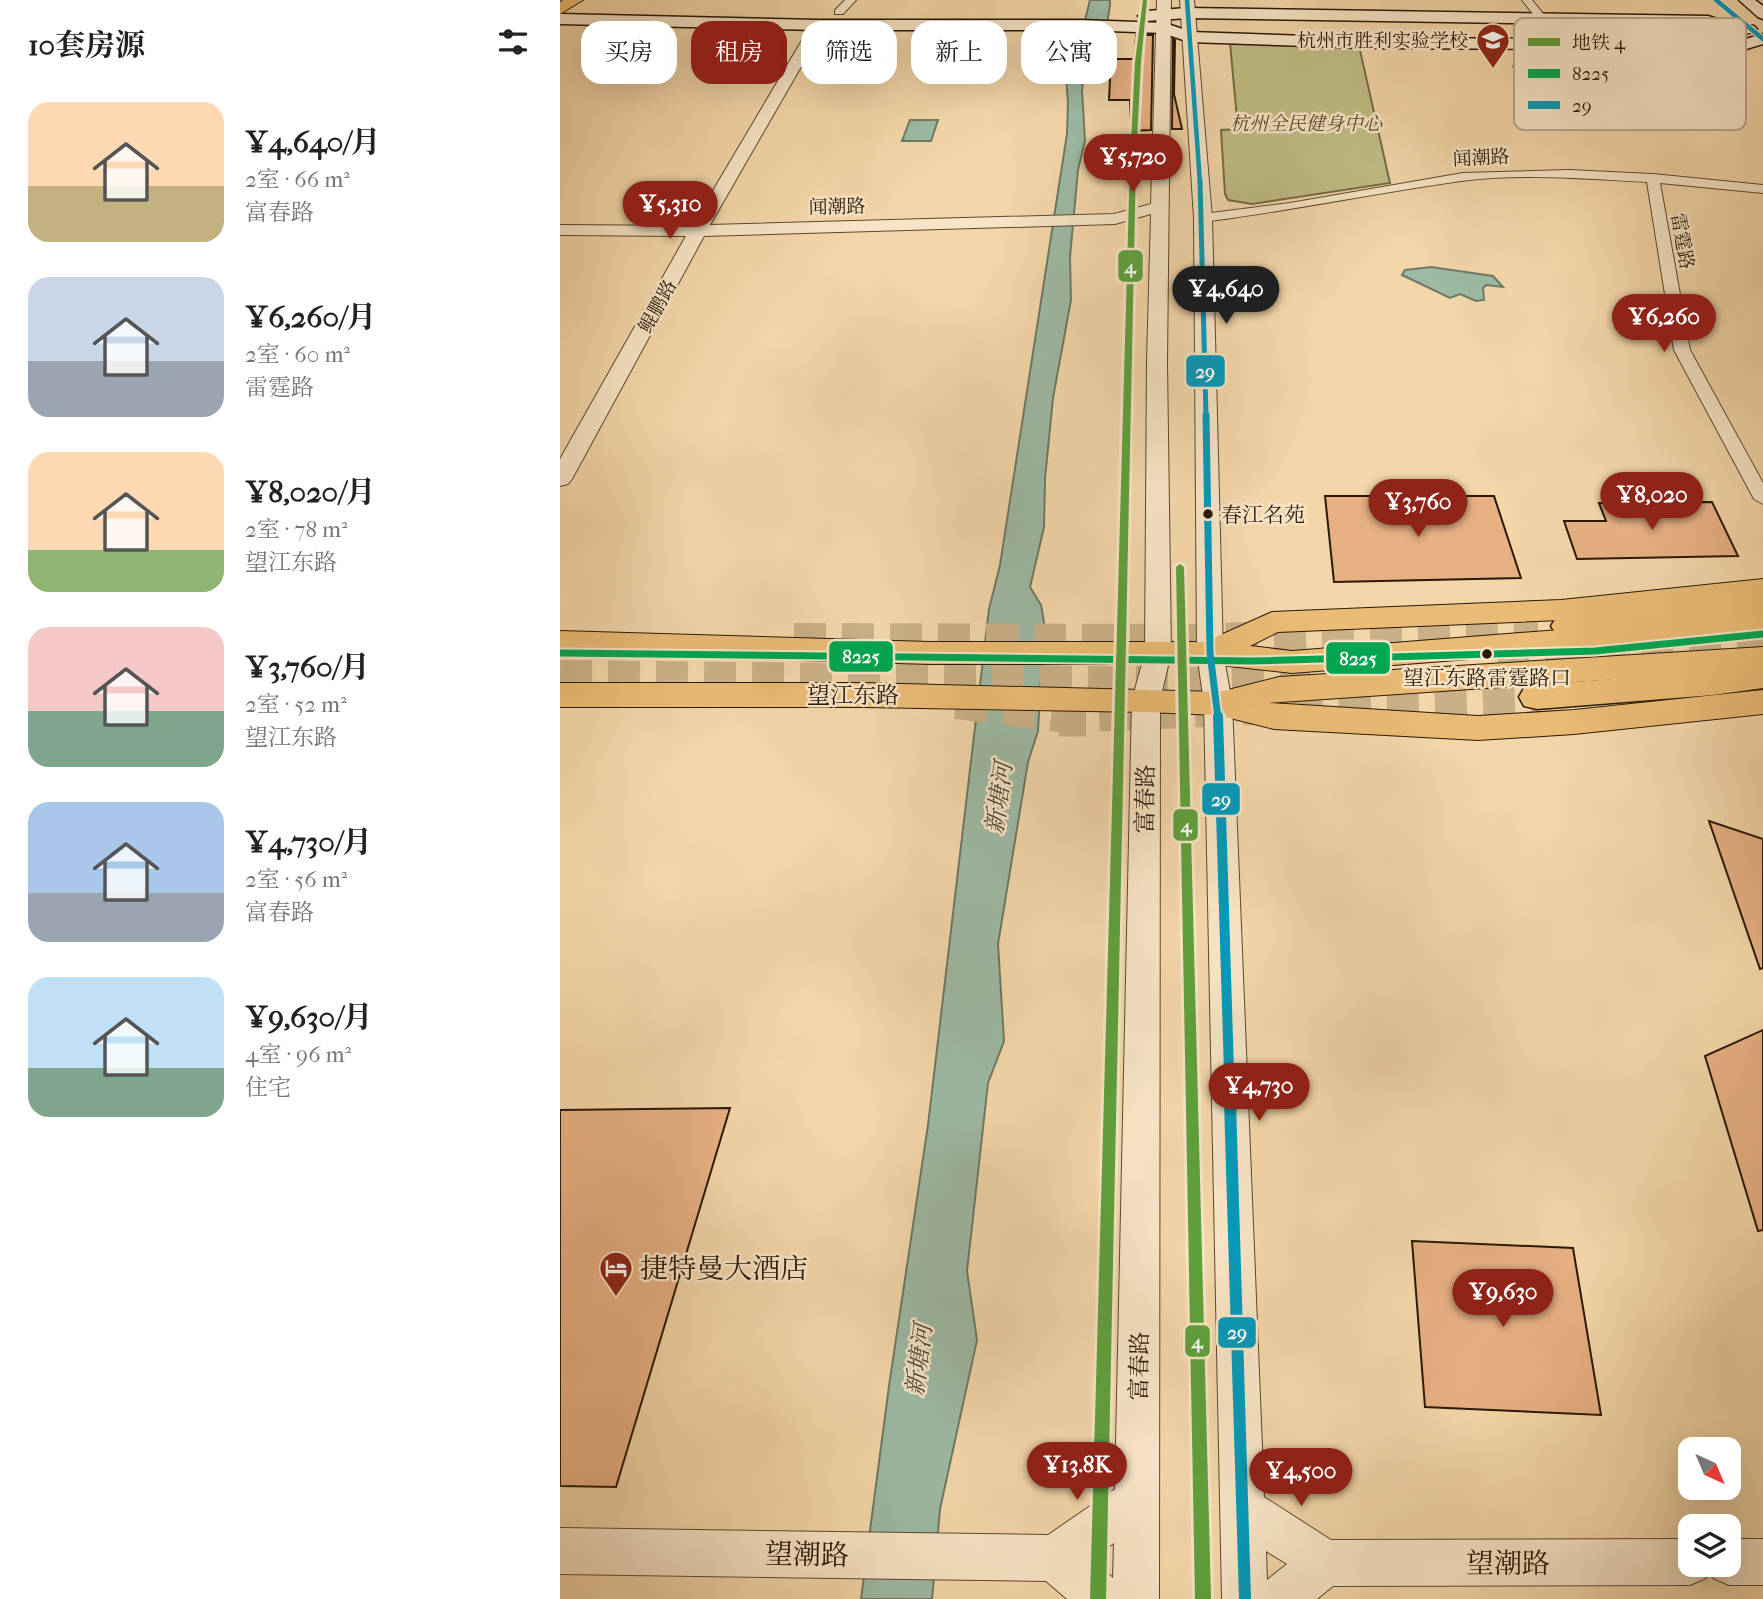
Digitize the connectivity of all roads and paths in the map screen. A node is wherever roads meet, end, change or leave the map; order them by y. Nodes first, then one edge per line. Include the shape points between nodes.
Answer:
1 (851, 0) edge
2 (1527, 0) edge
3 (1716, 0) edge
4 (1746, 0) edge
5 (1187, 6) edge
6 (563, 9) edge
7 (839, 12) junction
8 (1763, 14) edge
9 (1164, 15) edge
10 (1540, 16) junction
11 (1607, 18) edge
12 (1742, 18) edge
13 (1084, 20) junction
14 (801, 24) edge
15 (897, 24) edge
16 (1756, 28) edge
17 (1189, 37) junction
18 (1763, 39) edge
19 (1514, 44) edge
20 (1746, 44) edge
21 (801, 54) edge
22 (1653, 178) junction
23 (1763, 189) edge
24 (1162, 205) junction
25 (1203, 218) junction
26 (1115, 219) junction
27 (560, 230) edge
28 (698, 231) junction
29 (1161, 234) junction
30 (560, 479) edge
31 (1763, 499) edge
32 (1763, 589) edge
33 (1763, 608) edge
34 (1763, 625) edge
35 (1568, 626) tunnel mouth
36 (560, 642) edge
37 (1158, 653) junction
38 (1210, 653) junction
39 (1763, 658) edge
40 (1763, 677) edge
41 (560, 695) edge
42 (1537, 697) tunnel mouth
43 (1146, 700) junction
44 (1763, 702) edge
45 (1218, 704) junction
46 (1137, 1500) junction
47 (1242, 1509) junction
48 (560, 1551) edge
49 (1034, 1557) junction
50 (1678, 1562) edge
51 (1741, 1562) edge
52 (1763, 1562) edge
53 (1325, 1563) junction
54 (1103, 1599) edge
55 (1136, 1599) edge
56 (1245, 1599) edge
57 (1280, 1599) edge

1 - 7 street
2 - 10 street
3 - 12 main road
4 - 8 main road
5 - 9 main road
5 - 10 main road
5 - 17 street
6 - 7 main road
6 - 14 main road
7 - 13 main road
9 - 13 main road
9 - 17 main road
9 - 24 street, 富春路
10 - 11 main road
13 - 15 main road
16 - 18 main road
17 - 19 main road
17 - 25 street
18 - 20 main road
21 - 28 street, 鲲鹏路
22 - 23 street, 闻潮路
22 - 25 street, 闻潮路 via 1569,174 1463,177
22 - 31 street, 雷霆路 via 1682,351
24 - 26 street, 闻潮路
24 - 29 street, 富春路
25 - 38 street
26 - 28 street, 闻潮路
26 - 29 street, 闻潮路
27 - 28 street, 闻潮路
28 - 30 street, 鲲鹏路
29 - 37 street, 富春路
32 - 38 main road via 1562,610 1272,622
33 - 35 highway
34 - 38 main road, 望江东路 via 1292,662
36 - 37 main road, 望江东路 via 933,653
37 - 38 main road, 望江东路
37 - 43 street, 富春路
38 - 45 street
39 - 45 main road via 1279,689
40 - 42 highway
41 - 43 main road, 望江东路
43 - 45 main road, 望江东路
43 - 46 street, 富春路
44 - 45 main road via 1478,728 1275,717
45 - 47 street
46 - 49 street
46 - 55 street, 富春路
47 - 53 street
47 - 56 street
48 - 49 street, 望潮路
49 - 54 street
50 - 53 street, 望潮路
51 - 52 street
53 - 57 street

